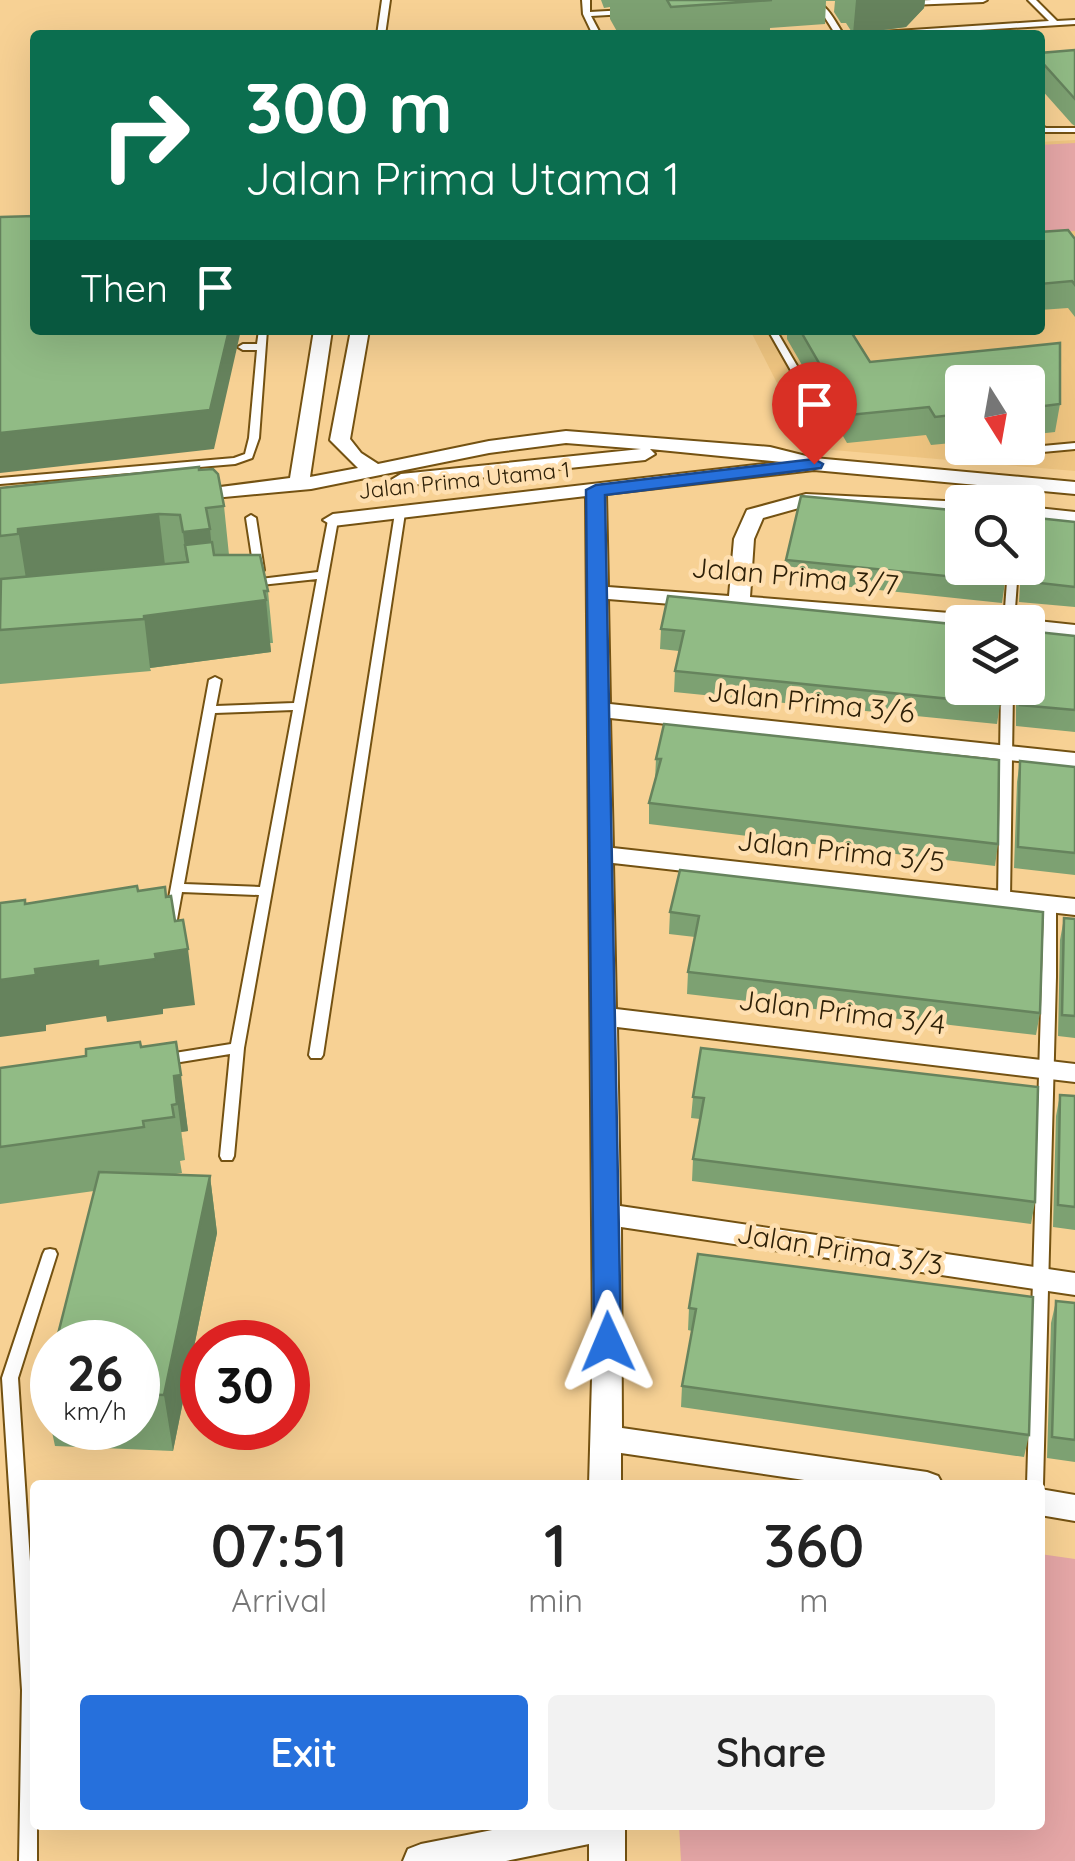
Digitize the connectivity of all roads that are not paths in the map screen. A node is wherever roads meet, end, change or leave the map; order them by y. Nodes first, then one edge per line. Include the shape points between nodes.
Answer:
1 (386, 0) edge
2 (586, 0) edge
3 (812, 0) edge
4 (983, 0) edge
5 (1032, 0) edge
6 (894, 4) dead end
7 (822, 6) junction
8 (840, 6) dead end
9 (639, 12) dead end
10 (586, 14) junction
11 (1075, 22) edge
12 (1055, 23) junction
13 (382, 30) edge
14 (594, 30) edge
15 (837, 30) edge
16 (945, 30) edge
17 (1045, 130) edge
18 (1075, 130) edge
19 (263, 335) edge
20 (323, 335) edge
21 (359, 335) edge
22 (775, 335) edge
23 (244, 347) dead end
24 (262, 347) junction
25 (832, 434) dead end
26 (340, 440) junction
27 (1075, 446) edge
28 (1045, 449) edge
29 (814, 464) junction
30 (375, 470) junction
31 (769, 470) junction
32 (0, 481) edge
33 (303, 484) junction
34 (1075, 488) edge
35 (596, 490) junction
36 (163, 499) edge
37 (945, 507) edge
38 (400, 513) junction
39 (1045, 514) edge
40 (251, 518) dead end
41 (1075, 518) edge
42 (334, 520) joint
43 (323, 575) junction
44 (261, 582) junction
45 (234, 586) edge
46 (598, 592) junction
47 (738, 601) junction
48 (945, 618) edge
49 (1045, 628) edge
50 (1075, 631) edge
51 (215, 680) dead end
52 (1006, 705) edge
53 (300, 706) junction
54 (210, 710) junction
55 (601, 710) junction
56 (1005, 752) junction
57 (1075, 760) edge
58 (600, 854) junction
59 (177, 888) junction
60 (266, 891) junction
61 (1004, 900) junction
62 (1062, 906) edge
63 (170, 925) edge
64 (601, 1016) junction
65 (238, 1048) junction
66 (316, 1055) dead end
67 (146, 1062) edge
68 (1062, 1071) edge
69 (227, 1156) dead end
70 (606, 1214) junction
71 (50, 1254) dead end
72 (1038, 1279) junction
73 (1075, 1284) edge
74 (5, 1379) edge
75 (604, 1438) junction
76 (604, 1480) edge
77 (893, 1480) edge
78 (1036, 1480) edge
79 (1045, 1503) edge
80 (1075, 1508) edge
81 (579, 1830) edge
82 (604, 1830) edge
83 (28, 1861) edge
84 (421, 1861) edge
85 (607, 1861) edge

1 - 13 lane
2 - 10 lane
3 - 7 lane
4 - 6 lane
5 - 12 lane
7 - 8 lane
7 - 15 lane
9 - 10 lane
10 - 14 lane
11 - 12 lane
12 - 16 lane
17 - 18 lane
19 - 24 lane
20 - 33 street
21 - 26 street
22 - 25 lane
23 - 24 lane
24 - 32 lane via 249,456
26 - 30 street
26 - 33 street
27 - 28 lane
29 - 30 street via 770,453 566,437
29 - 31 street, Jalan Prima Utama 1
29 - 34 street, Jalan Prima Utama 1
30 - 33 street
31 - 33 street via 748,459 646,454 354,485
31 - 35 street, Jalan Prima Utama 1
33 - 36 street
35 - 38 street, Jalan Prima Utama 1
35 - 46 street
37 - 47 street via 806,500 754,514 744,540
38 - 42 street, Jalan Prima Utama 1
38 - 66 lane
39 - 41 street
40 - 44 lane
42 - 43 lane, Jalan Prima Utama 1
43 - 44 lane
43 - 53 lane, Jalan Prima Utama 1
44 - 45 lane
46 - 47 street, Jalan Prima 3/7
46 - 55 street
47 - 48 street, Jalan Prima 3/7
49 - 50 street
51 - 54 lane
52 - 56 lane
53 - 54 lane
53 - 60 lane, Jalan Prima Utama 1
54 - 59 lane
55 - 56 street, Jalan Prima 3/6
55 - 58 street
56 - 57 street, Jalan Prima 3/6
56 - 61 lane
58 - 61 street, Jalan Prima 3/5
58 - 64 street
59 - 60 lane
59 - 63 lane
60 - 65 lane, Jalan Prima Utama 1
61 - 62 street, Jalan Prima 3/5
62 - 68 lane
64 - 68 street, Jalan Prima 3/4
64 - 70 street
65 - 67 lane
65 - 69 lane, Jalan Prima Utama 1
68 - 72 lane
70 - 72 street, Jalan Prima 3/3
70 - 75 street
71 - 74 lane
72 - 73 street, Jalan Prima 3/3
72 - 78 lane
74 - 83 lane via 30,1690
75 - 76 street
75 - 77 street
79 - 80 street
81 - 84 street
82 - 85 street

